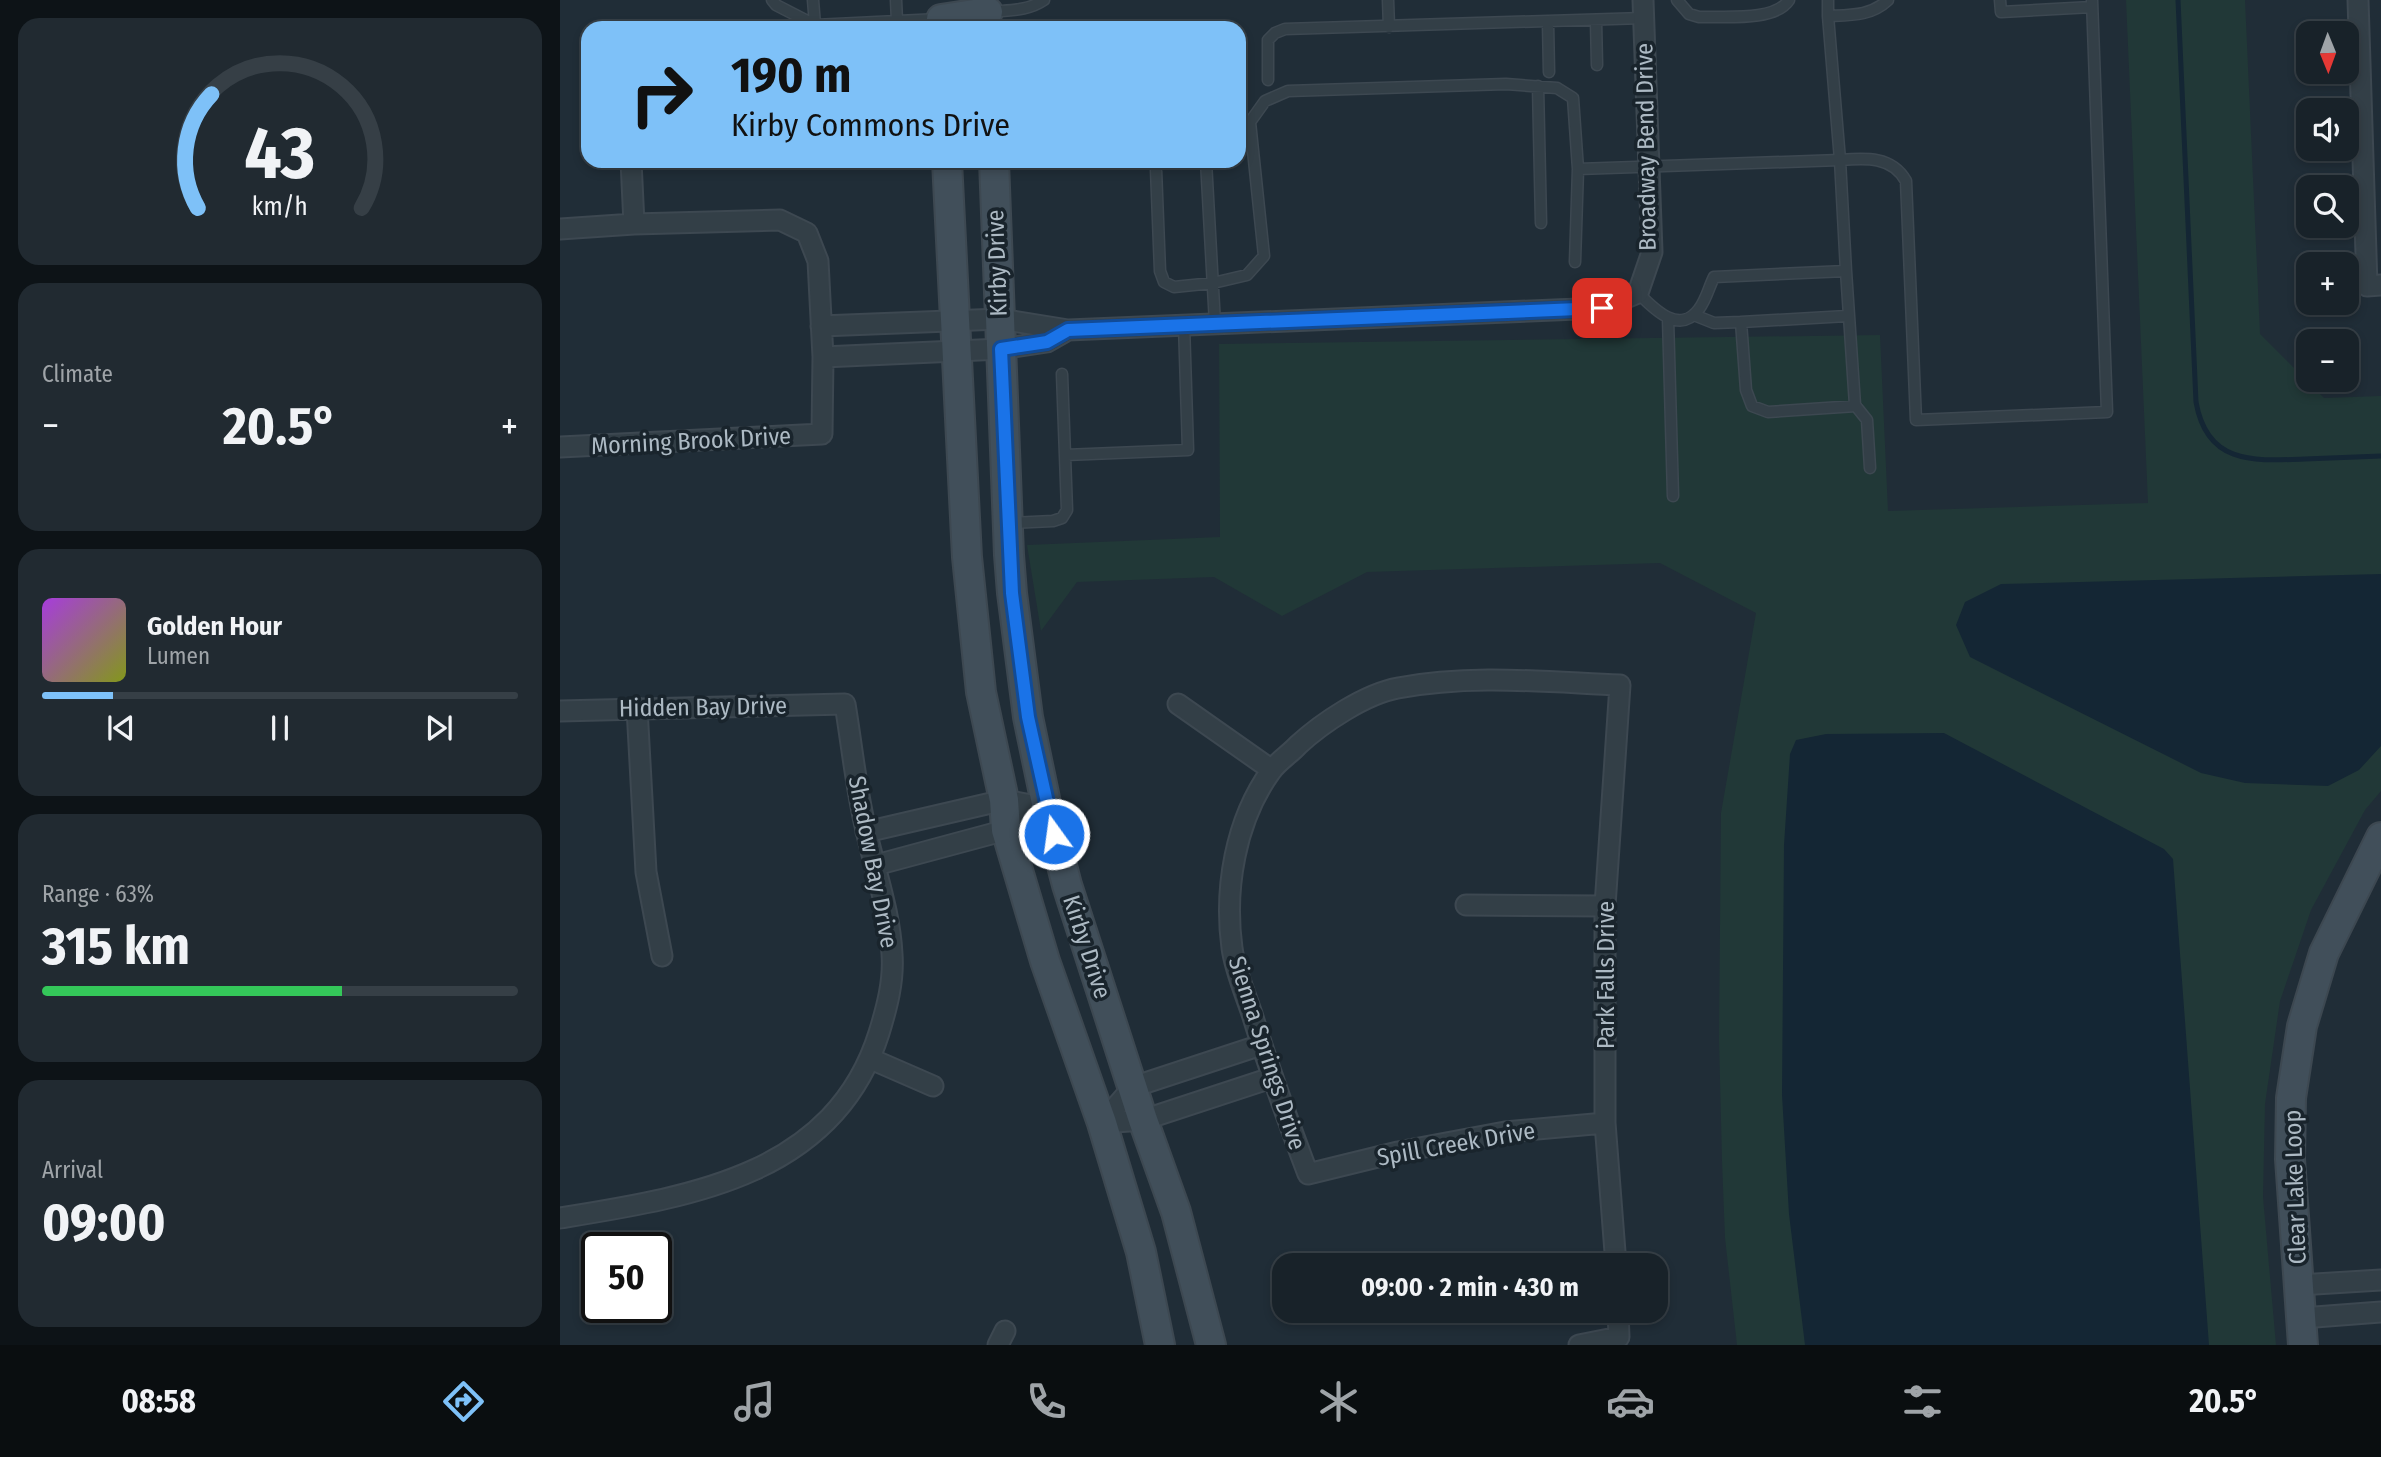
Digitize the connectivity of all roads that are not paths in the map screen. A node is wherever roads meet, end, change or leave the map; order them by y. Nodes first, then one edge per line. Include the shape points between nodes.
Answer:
1 (772, 0) edge
2 (813, 0) edge
3 (896, 0) edge
4 (1044, 0) edge
5 (1388, 0) edge
6 (1677, 0) edge
7 (1789, 0) edge
8 (1828, 0) edge
9 (1888, 0) edge
10 (2000, 0) edge
11 (2358, 0) edge
12 (2092, 4) edge
13 (1643, 9) edge
14 (988, 13) edge
15 (941, 16) edge
16 (1829, 16) junction
17 (807, 21) edge
18 (815, 21) edge
19 (903, 21) edge
20 (915, 21) edge
21 (1595, 21) junction
22 (1548, 23) junction
23 (1389, 27) junction
24 (1597, 65) dead end
25 (1549, 72) dead end
26 (1268, 80) dead end
27 (1538, 86) junction
28 (1250, 122) junction
29 (1246, 125) edge
30 (1840, 160) junction
31 (1649, 167) junction
32 (631, 168) edge
33 (947, 168) edge
34 (993, 168) edge
35 (1156, 168) edge
36 (1206, 168) edge
37 (1578, 169) junction
38 (1541, 223) dead end
39 (634, 224) junction
40 (560, 229) edge
41 (1575, 262) dead end
42 (1846, 271) junction
43 (1213, 283) junction
44 (2374, 286) edge
45 (1638, 292) junction
46 (1694, 315) junction
47 (1847, 316) junction
48 (1668, 318) junction
49 (1000, 319) junction
50 (953, 320) junction
51 (1741, 322) junction
52 (1215, 324) junction
53 (1184, 325) junction
54 (821, 326) junction
55 (1068, 330) junction
56 (1001, 349) junction
57 (955, 352) junction
58 (823, 357) junction
59 (1062, 374) dead end
60 (1856, 406) junction
61 (560, 447) edge
62 (1065, 455) junction
63 (1870, 468) dead end
64 (1673, 496) dead end
65 (1009, 523) junction
66 (845, 704) joint
67 (1178, 704) dead end
68 (637, 708) junction
69 (560, 711) edge
70 (1272, 770) junction
71 (1004, 800) junction
72 (1047, 808) junction
73 (1006, 830) junction
74 (866, 832) junction
75 (2381, 837) edge
76 (876, 865) junction
77 (1466, 905) dead end
78 (1605, 905) junction
79 (662, 956) dead end
80 (1261, 1045) junction
81 (871, 1059) junction
82 (1271, 1078) junction
83 (933, 1086) dead end
84 (1133, 1087) junction
85 (1143, 1120) junction
86 (1102, 1123) junction
87 (1605, 1123) junction
88 (1308, 1174) joint
89 (560, 1218) edge
90 (1615, 1253) edge
91 (2381, 1280) edge
92 (2299, 1285) junction
93 (2381, 1312) edge
94 (1618, 1323) edge
95 (2302, 1332) edge
96 (1160, 1345) edge
97 (1211, 1345) edge
98 (1579, 1345) edge

1 - 17 lane
2 - 18 lane
3 - 19 lane
4 - 14 lane via 1025,9
5 - 23 lane
6 - 7 lane via 1689,14 1699,17 1765,15 1779,11
8 - 16 lane
9 - 16 lane via 1863,14
10 - 12 lane via 2001,12
11 - 44 street
12 - 30 lane via 2107,412 1916,420 1906,181 1900,170 1888,163 1872,158
13 - 21 lane
13 - 31 street, Broadway Bend Drive
14 - 15 main road
15 - 20 lane
16 - 30 lane
21 - 22 lane
21 - 24 lane
22 - 23 lane
22 - 25 lane
23 - 26 lane via 1284,29 1268,40
27 - 28 lane via 1288,91 1265,101
27 - 37 lane via 1557,88 1573,98
27 - 38 lane
28 - 29 lane
28 - 43 lane via 1264,256 1247,275
30 - 31 lane
30 - 42 lane
31 - 37 lane
31 - 45 street, Broadway Bend Drive via 1652,252
32 - 39 street
33 - 50 main road, Kirby Drive
34 - 49 main road, Kirby Drive
35 - 43 lane via 1164,282 1174,287
36 - 43 lane
37 - 41 lane
39 - 40 street
39 - 54 street via 780,220 807,233 818,261
42 - 46 lane via 1714,277
42 - 47 lane
43 - 52 lane
45 - 48 lane
45 - 52 street via 1602,308
46 - 48 lane
46 - 51 lane via 1714,323
47 - 51 lane
47 - 60 lane
48 - 64 lane
49 - 50 street
49 - 55 street
49 - 56 main road, Kirby Drive
50 - 54 street
50 - 57 main road, Kirby Drive
51 - 60 lane via 1745,390 1752,406 1768,412
52 - 53 street
53 - 55 street
53 - 62 lane via 1188,450
54 - 58 street
55 - 56 street via 1047,342
56 - 57 street
56 - 65 main road, Kirby Drive
57 - 58 street
57 - 71 main road, Kirby Drive via 967,557 981,692
58 - 61 street, Morning Brook Drive via 822,434
59 - 62 lane
60 - 63 lane via 1867,420
62 - 65 lane via 1068,510 1062,519
65 - 72 main road, Kirby Drive via 1012,593 1026,703
66 - 68 street, Hidden Bay Drive
66 - 74 street, Shadow Bay Drive
67 - 70 street
68 - 69 street, Hidden Bay Drive
68 - 79 street via 646,872
70 - 78 street, Park Falls Drive via 1341,713 1395,688 1470,679 1620,685
70 - 80 street, Sienna Springs Drive via 1236,852 1229,916 1233,952
71 - 72 street
71 - 73 main road, Kirby Drive
71 - 74 street
72 - 73 street
72 - 84 main road, Kirby Drive via 1067,885
73 - 76 street
73 - 86 main road, Kirby Drive via 1045,961
74 - 76 street, Shadow Bay Drive
75 - 92 main road, Clear Lake Loop via 2324,953 2302,1026 2291,1098 2290,1159
76 - 81 street, Shadow Bay Drive via 892,970
77 - 78 street
78 - 87 street, Park Falls Drive
80 - 82 street, Sienna Springs Drive
80 - 84 street
81 - 83 street
81 - 89 street, Shadow Bay Drive via 846,1099 821,1126 792,1151 757,1170 674,1196
82 - 85 street
82 - 88 street, Sienna Springs Drive
84 - 85 main road, Kirby Drive
84 - 86 street
85 - 86 street
85 - 97 main road, Kirby Drive via 1176,1212
86 - 96 main road, Kirby Drive via 1141,1252
87 - 88 street, Spill Creek Drive via 1505,1132
87 - 90 street, Park Falls Drive
91 - 92 street
92 - 95 main road, Clear Lake Loop
93 - 95 street
94 - 98 street via 1619,1337

